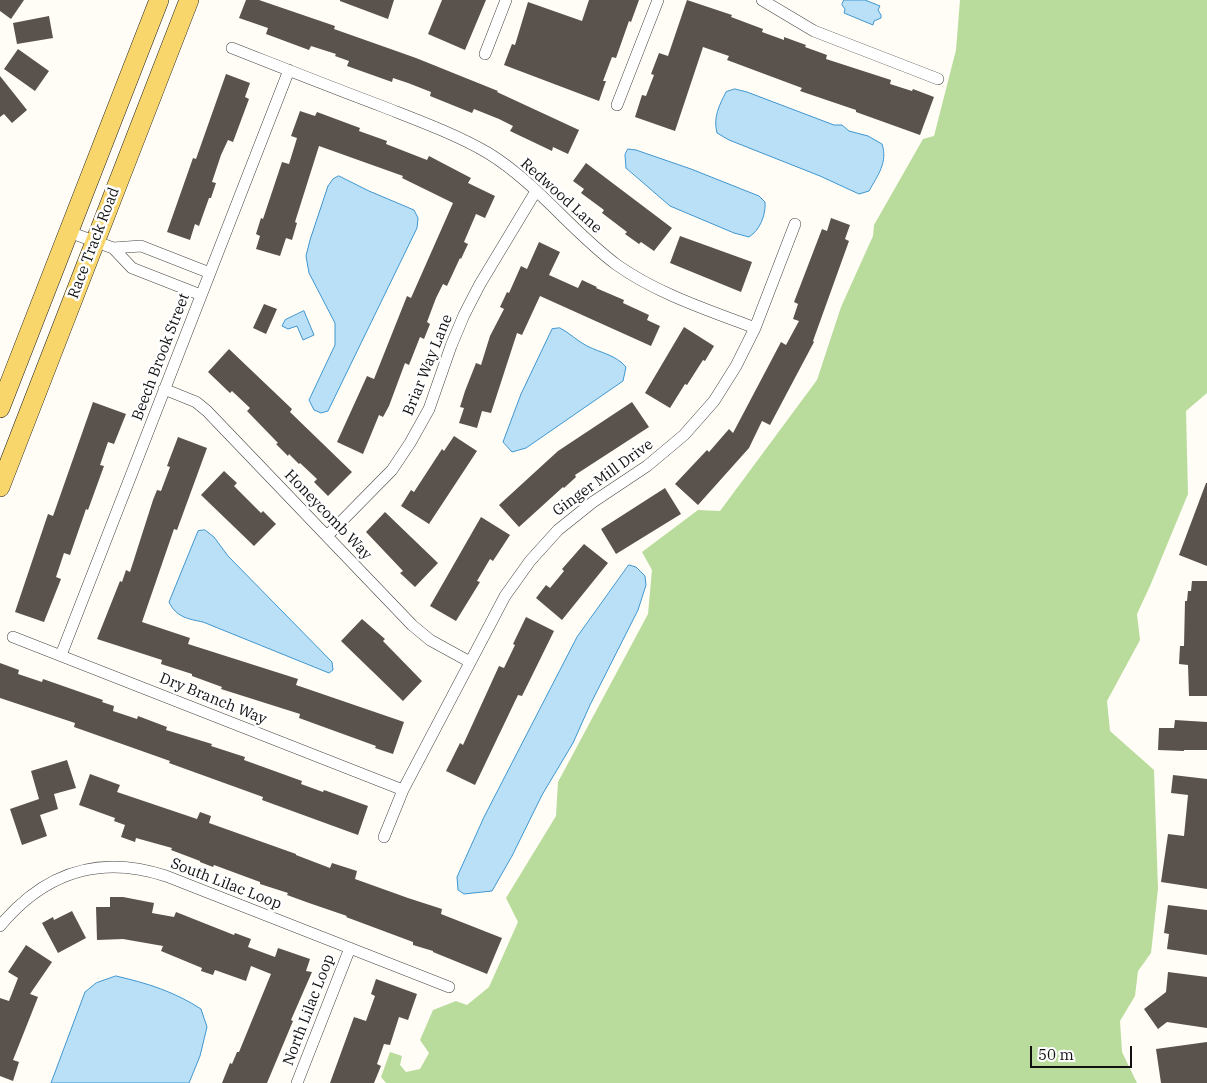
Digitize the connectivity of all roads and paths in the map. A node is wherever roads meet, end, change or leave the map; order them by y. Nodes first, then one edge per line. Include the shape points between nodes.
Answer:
1 (159, 0) edge
2 (189, 0) edge
3 (506, 0) edge
4 (658, 0) edge
5 (763, 0) edge
6 (232, 48) dead end
7 (486, 54) dead end
8 (288, 70) junction
9 (938, 79) dead end
10 (617, 105) dead end
11 (536, 191) junction
12 (795, 224) dead end
13 (69, 232) junction
14 (94, 241) junction
15 (113, 248) junction
16 (210, 272) junction
17 (201, 295) junction
18 (754, 328) junction
19 (164, 389) junction
20 (0, 408) edge
21 (0, 487) edge
22 (327, 536) junction
23 (13, 637) dead end
24 (61, 655) junction
25 (470, 662) junction
26 (403, 790) junction
27 (384, 837) dead end
28 (0, 926) edge
29 (350, 948) junction
30 (449, 987) dead end
31 (297, 1083) edge

1 - 13 main road, Race Track Road
2 - 14 main road, Race Track Road
3 - 7 street
4 - 10 street
5 - 9 street via 814,31
6 - 8 street, Redwood Lane
8 - 11 street, Redwood Lane via 430,125 488,153
8 - 16 street, Beech Brook Street
11 - 18 street, Redwood Lane via 581,236 618,265 680,300
11 - 22 street, Briar Way Lane via 464,315 429,409 410,443 392,470
12 - 18 street, Ginger Mill Drive
13 - 14 street
13 - 20 main road, Race Track Road
14 - 15 street
14 - 21 main road, Race Track Road
15 - 16 street via 141,246
15 - 17 street via 132,268
16 - 17 street, Beech Brook Street
17 - 19 street, Beech Brook Street
18 - 25 street, Ginger Mill Drive via 714,401 684,435 558,530 530,561 505,596
19 - 22 street, Honeycomb Way via 196,402 207,411
19 - 24 street, Beech Brook Street
22 - 25 street, Honeycomb Way via 412,625 430,640
23 - 24 street, Dry Branch Way
24 - 26 street, Dry Branch Way
25 - 26 street, Ginger Mill Drive
26 - 27 street, Ginger Mill Drive
28 - 29 street, South Lilac Loop via 24,900 48,883 89,869 119,867 166,876
29 - 30 street, South Lilac Loop
29 - 31 street, North Lilac Loop

